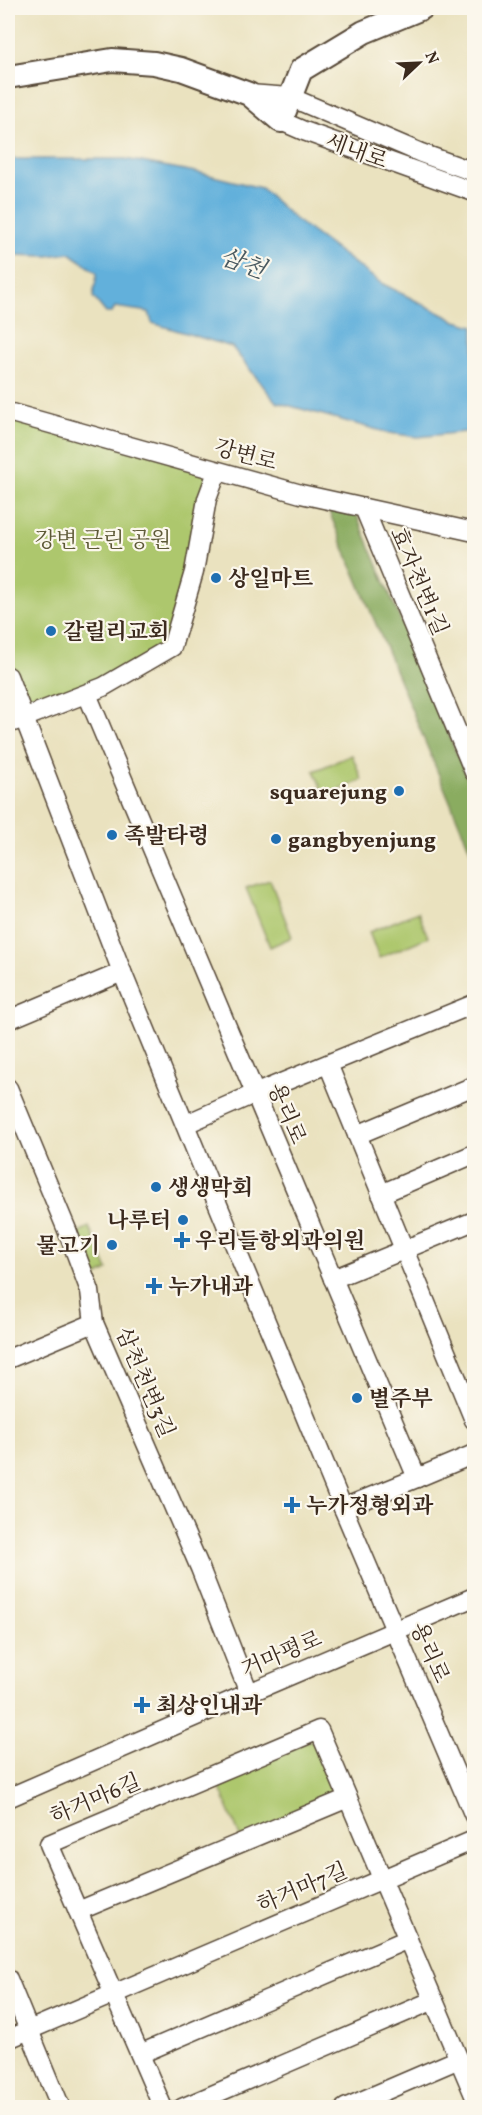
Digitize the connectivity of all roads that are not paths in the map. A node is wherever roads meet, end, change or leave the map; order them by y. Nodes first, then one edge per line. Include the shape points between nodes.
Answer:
1 (422, 8) edge
2 (8, 77) edge
3 (249, 94) junction
4 (290, 97) junction
5 (281, 121) junction
6 (474, 172) edge
7 (474, 192) edge
8 (8, 412) edge
9 (217, 472) junction
10 (364, 508) junction
11 (474, 532) edge
12 (8, 676) edge
13 (87, 694) junction
14 (16, 721) edge
15 (474, 772) edge
16 (122, 972) junction
17 (474, 1004) edge
18 (8, 1020) edge
19 (328, 1064) junction
20 (474, 1086) edge
21 (8, 1088) edge
22 (254, 1094) junction
23 (186, 1124) junction
24 (357, 1135) junction
25 (474, 1155) edge
26 (381, 1194) junction
27 (474, 1221) edge
28 (404, 1250) junction
29 (333, 1279) junction
30 (94, 1323) junction
31 (8, 1359) edge
32 (474, 1420) edge
33 (474, 1454) edge
34 (417, 1478) junction
35 (343, 1508) junction
36 (474, 1597) edge
37 (396, 1630) junction
38 (249, 1693) junction
39 (193, 1782) joint
40 (8, 1798) edge
41 (348, 1798) junction
42 (474, 1815) edge
43 (474, 1840) edge
44 (382, 1879) junction
45 (78, 1911) junction
46 (408, 1940) junction
47 (8, 1979) edge
48 (114, 1993) junction
49 (434, 2000) junction
50 (28, 2031) junction
51 (8, 2039) edge
52 (140, 2054) junction
53 (459, 2059) junction
54 (474, 2095) edge
55 (61, 2108) edge
56 (162, 2108) edge
57 (182, 2108) edge
58 (345, 2108) edge

1 - 4 main road via 364,32 301,70
2 - 3 main road, 세내로 via 112,60 181,69
3 - 4 street, 세내로
3 - 5 main road, 세내로
4 - 5 main road
4 - 6 street, 세내로
5 - 7 street, 세내로
8 - 9 street, 강변로
9 - 10 street, 강변로
9 - 13 street via 172,647
10 - 11 street, 강변로
10 - 15 street, 효자천변1길
12 - 14 street, 용리로
13 - 14 street
13 - 22 street, 용리로
14 - 16 street, 용리로
16 - 18 street
16 - 23 street, 용리로
17 - 19 street
19 - 22 street
19 - 24 street
20 - 24 street
21 - 30 street, 삼천천변3길 via 90,1291
22 - 23 street
22 - 29 street, 용리로
23 - 35 street, 용리로
24 - 26 street
25 - 26 street
26 - 28 street
27 - 28 street
28 - 29 street
28 - 32 street
29 - 34 street, 용리로
30 - 31 street
30 - 38 street, 삼천천변3길 via 200,1568
33 - 34 street
34 - 35 street
35 - 37 street, 용리로
36 - 37 street, 거마평로
37 - 38 street, 거마평로
37 - 42 street, 용리로
38 - 40 street, 거마평로
39 - 41 street, 하거마7길 via 319,1730
39 - 45 street, 하거마6길 via 49,1844
41 - 44 street, 하거마7길
41 - 45 street
43 - 44 street
44 - 46 street, 하거마7길
44 - 48 street, 하거마7길
45 - 48 street, 하거마6길
46 - 49 street, 하거마7길
46 - 52 street
47 - 50 street
48 - 50 street
48 - 52 street, 하거마6길
49 - 53 street, 하거마7길
49 - 57 street
50 - 51 street
50 - 55 street
52 - 56 street, 하거마6길
53 - 54 street, 하거마7길
53 - 58 street

